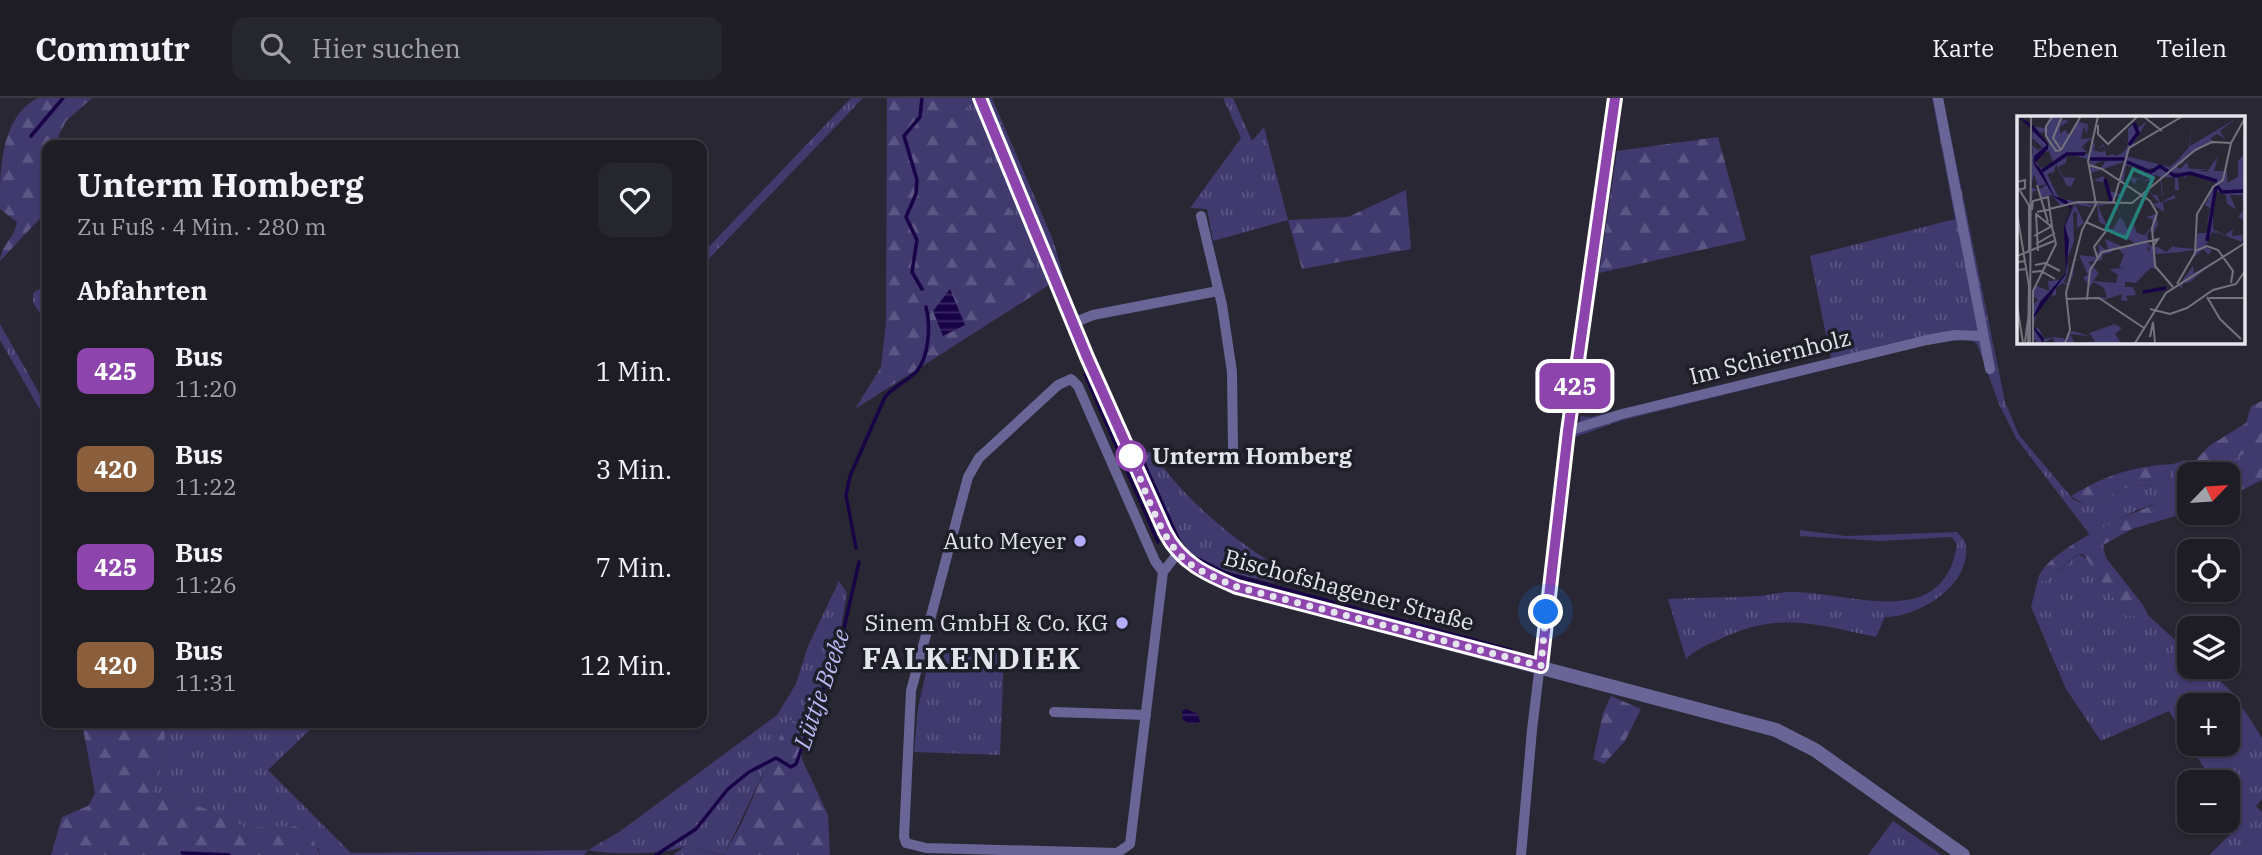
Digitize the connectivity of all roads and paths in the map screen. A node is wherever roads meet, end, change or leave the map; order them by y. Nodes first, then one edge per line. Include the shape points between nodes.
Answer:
1 (979, 98) edge
2 (1615, 98) edge
3 (1938, 98) edge
4 (1201, 216) dead end
5 (1218, 291) junction
6 (1073, 323) junction
7 (1983, 336) junction
8 (1990, 369) dead end
9 (1568, 431) junction
10 (1233, 449) dead end
11 (1178, 553) junction
12 (1163, 572) junction
13 (1541, 666) junction
14 (1054, 712) dead end
15 (1146, 715) junction
16 (926, 851) edge
17 (1521, 855) edge
18 (1963, 855) edge

1 - 6 street, Bischofshagener Straße
2 - 9 street
3 - 7 street
4 - 5 street
5 - 6 street via 1093,315
5 - 10 street via 1232,372
6 - 11 street, Bischofshagener Straße
7 - 8 street
7 - 9 street, Im Schiernholz via 1927,340
9 - 13 street
11 - 12 street
11 - 13 street, Bischofshagener Straße via 1208,575 1237,587
12 - 15 street
12 - 16 street via 1078,386 1066,380 979,458 968,477 909,709 904,837 911,847
13 - 17 street
13 - 18 street, Bischofshagener Straße via 1776,730 1796,739
14 - 15 street
15 - 16 street via 1130,844 1125,850

